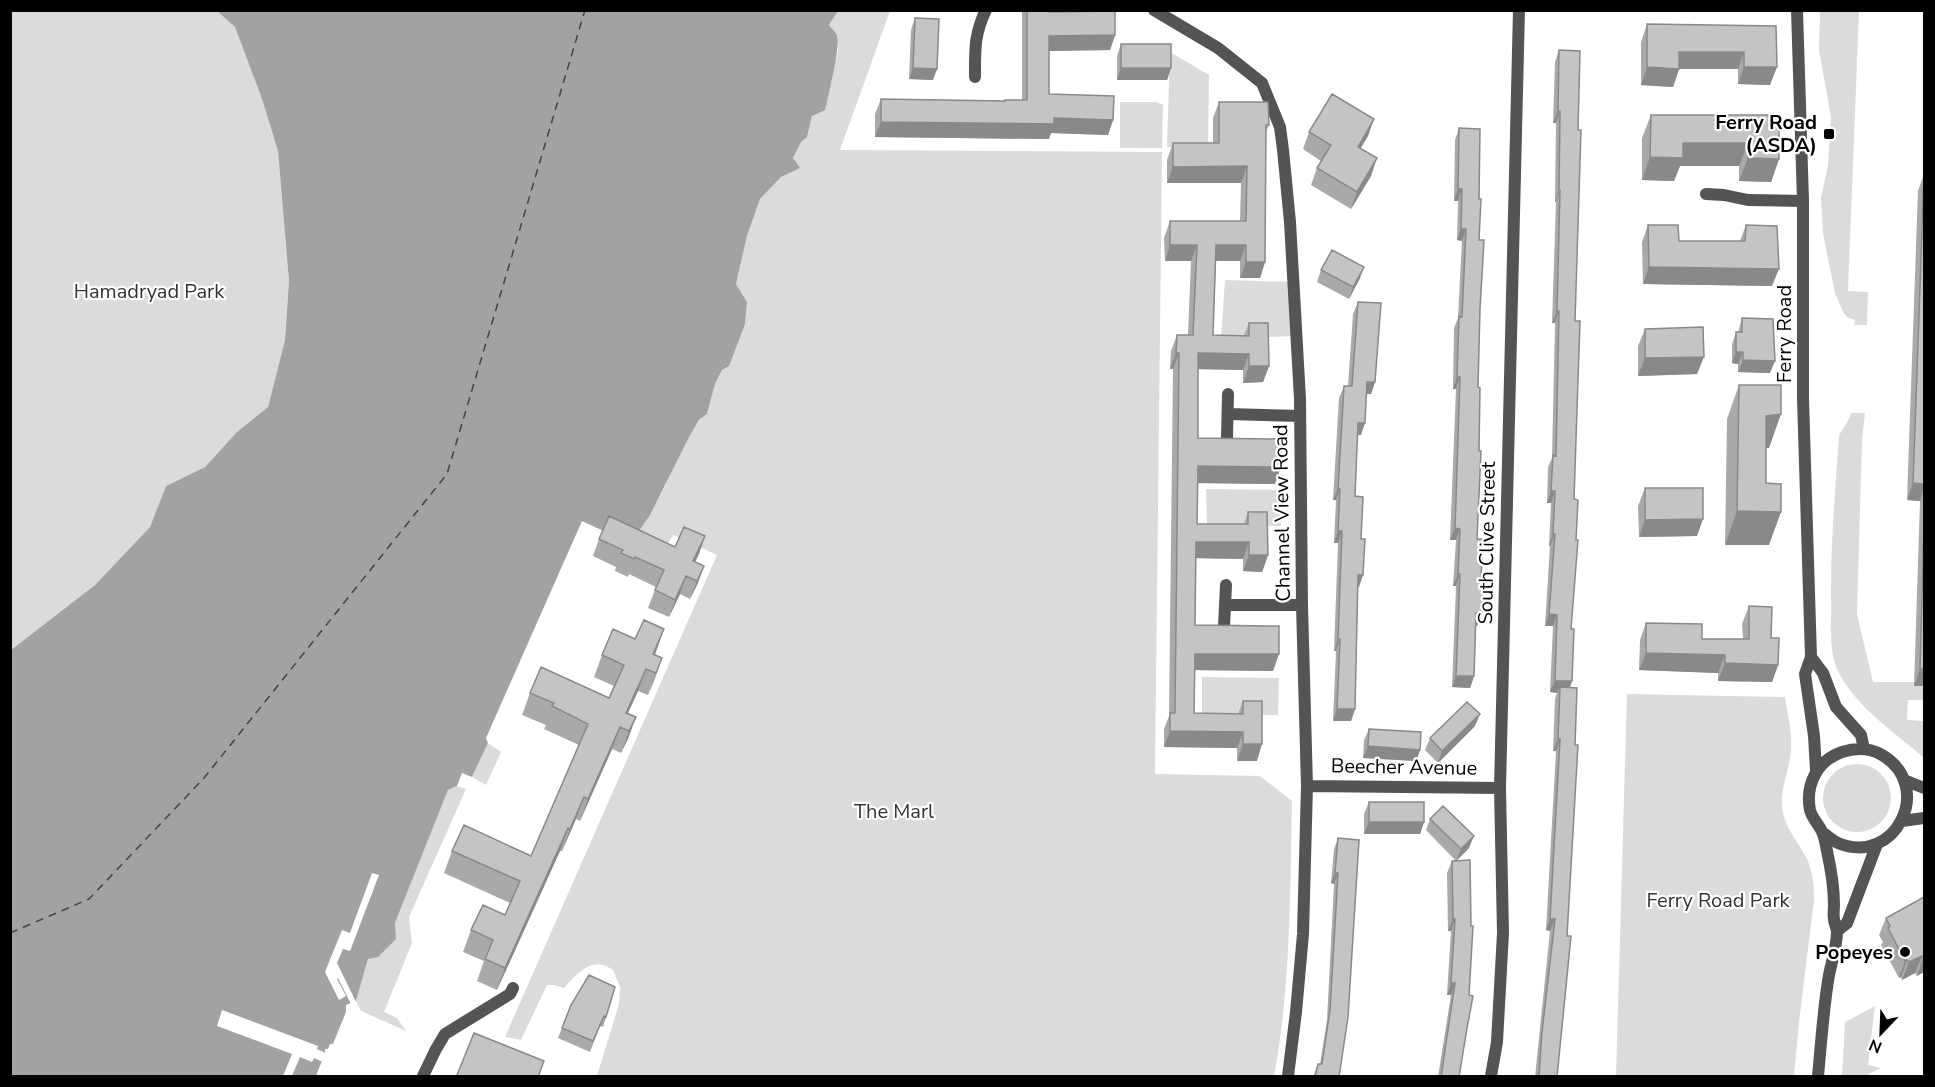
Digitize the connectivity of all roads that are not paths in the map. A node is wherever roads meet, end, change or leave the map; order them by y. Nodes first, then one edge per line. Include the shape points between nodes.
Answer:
1 (986, 10) edge
2 (1154, 10) edge
3 (1519, 10) edge
4 (1797, 10) edge
5 (975, 78) dead end
6 (1706, 194) dead end
7 (1803, 201) junction
8 (1228, 394) dead end
9 (1229, 414) junction
10 (1300, 416) junction
11 (1227, 437) edge
12 (1226, 585) dead end
13 (1226, 605) junction
14 (1302, 605) junction
15 (1224, 627) edge
16 (1811, 657) junction
17 (1864, 749) junction
18 (1816, 771) junction
19 (1904, 780) junction
20 (1307, 786) junction
21 (1500, 788) junction
22 (1924, 788) edge
23 (1924, 818) edge
24 (1902, 821) junction
25 (1823, 833) junction
26 (1876, 844) junction
27 (1837, 931) junction
28 (513, 988) dead end
29 (423, 1077) edge
30 (1288, 1077) edge
31 (1491, 1077) edge
32 (1818, 1077) edge

1 - 5 street via 975,43
2 - 10 street, Channel View Road via 1218,48 1262,83 1280,127 1290,222
3 - 21 street, South Clive Street
4 - 7 street, Ferry Road
6 - 7 street
7 - 16 street, Ferry Road via 1803,399
8 - 9 street
9 - 10 street
9 - 11 street
10 - 14 street, Channel View Road
12 - 13 street
13 - 14 street
13 - 15 street
14 - 20 street, Channel View Road
16 - 17 street, Ferry Road via 1823,673 1836,707 1861,735
16 - 18 street, Ferry Road via 1805,675
17 - 18 street via 1835,754
17 - 19 street via 1881,754 1894,764
18 - 25 street, Ferry Road via 1809,791 1810,808
19 - 22 street
19 - 24 street via 1908,797
20 - 21 street, Beecher Avenue
20 - 30 street, Channel View Road via 1302,944
21 - 31 street, South Clive Street via 1503,933 1497,1042
23 - 24 street
24 - 26 street via 1892,834
25 - 26 street via 1838,843 1859,847
25 - 27 street, Ferry Road via 1833,879
26 - 27 street, Ferry Road via 1847,923
27 - 32 street, Ferry Road
28 - 29 street via 510,994 446,1034

